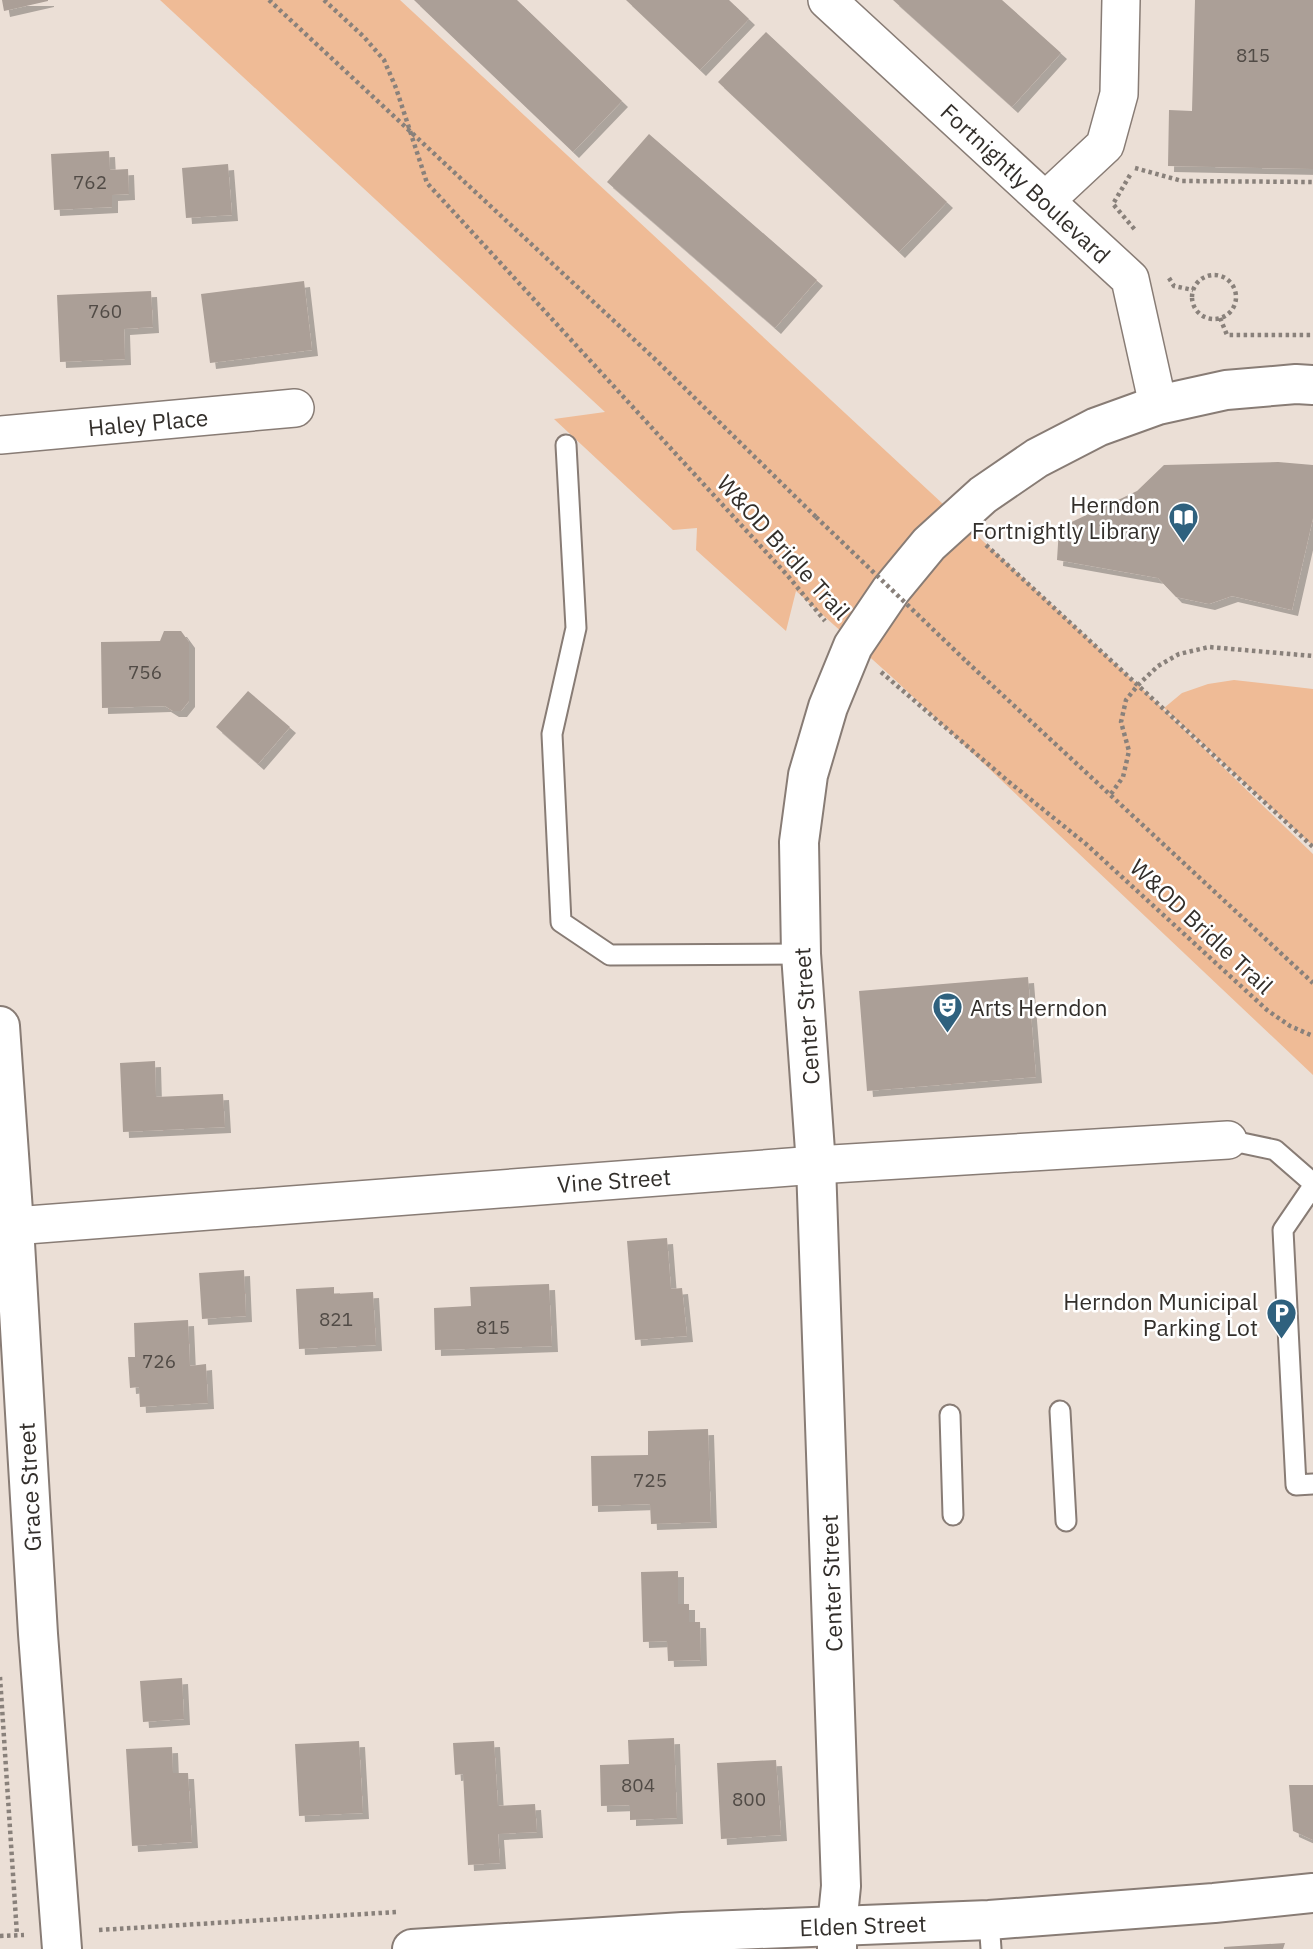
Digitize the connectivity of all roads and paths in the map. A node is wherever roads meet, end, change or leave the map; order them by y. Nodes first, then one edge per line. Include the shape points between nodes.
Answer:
1 (269, 0) edge
2 (324, 0) edge
3 (827, 0) edge
4 (1092, 0) edge
5 (1121, 13) edge
6 (410, 131) junction
7 (1313, 183) edge
8 (1045, 201) junction
9 (1142, 238) dead end
10 (1168, 276) dead end
11 (1193, 290) junction
12 (1220, 318) junction
13 (1313, 335) edge
14 (1313, 385) edge
15 (1158, 405) junction
16 (295, 408) dead end
17 (0, 435) edge
18 (566, 446) dead end
19 (986, 545) dead end
20 (853, 646) junction
21 (1313, 656) edge
22 (1138, 685) junction
23 (1111, 794) junction
24 (1313, 847) edge
25 (801, 954) junction
26 (1313, 983) edge
27 (0, 1026) edge
28 (1313, 1036) edge
29 (1228, 1140) joint
30 (816, 1165) junction
31 (1313, 1184) edge
32 (7, 1226) edge
33 (1060, 1411) dead end
34 (950, 1415) dead end
35 (1313, 1484) edge
36 (953, 1515) dead end
37 (1066, 1521) dead end
38 (0, 1675) edge
39 (1313, 1893) edge
40 (990, 1935) edge
41 (0, 1936) edge
42 (837, 1937) edge
43 (62, 1949) edge
44 (412, 1949) edge

1 - 6 path
2 - 6 path, W&OD Bridle Trail via 384,60
3 - 8 street, Fortnightly Boulevard
4 - 5 street
5 - 8 street via 1119,94 1105,145
6 - 20 path, W&OD Bridle Trail via 427,183 818,614
6 - 23 path, bridge
7 - 9 path via 1182,181 1135,167 1113,204
8 - 15 street, Fortnightly Boulevard via 1129,279
10 - 11 path via 1174,286
11 - 12 path via 1194,308 1203,316
11 - 12 path via 1214,274 1234,286 1234,308
12 - 13 path via 1227,335
14 - 15 street, Center Street via 1226,390
15 - 20 street, Center Street via 1097,427 1037,458 984,495 929,544
16 - 17 street, Haley Place
18 - 25 lane via 576,628 552,734 561,922 610,955
19 - 22 path
20 - 25 street, Center Street via 828,706 808,775 799,842
20 - 28 path, W&OD Bridle Trail via 1086,844 1267,1010
21 - 22 path via 1209,647 1179,654
22 - 23 path via 1126,701 1122,722 1129,751 1123,777
22 - 24 path
23 - 26 path
25 - 30 street, Center Street
27 - 32 street, Grace Street
29 - 30 street, Vine Street
29 - 31 lane via 1275,1150
30 - 32 street, Vine Street
30 - 42 street, Center Street via 841,1872
31 - 35 lane via 1283,1230 1296,1485
32 - 43 street, Grace Street
33 - 37 lane
34 - 36 lane
38 - 41 path via 17,1935
39 - 40 street, Elden Street
40 - 42 street, Elden Street
42 - 44 street, Elden Street via 658,1934

